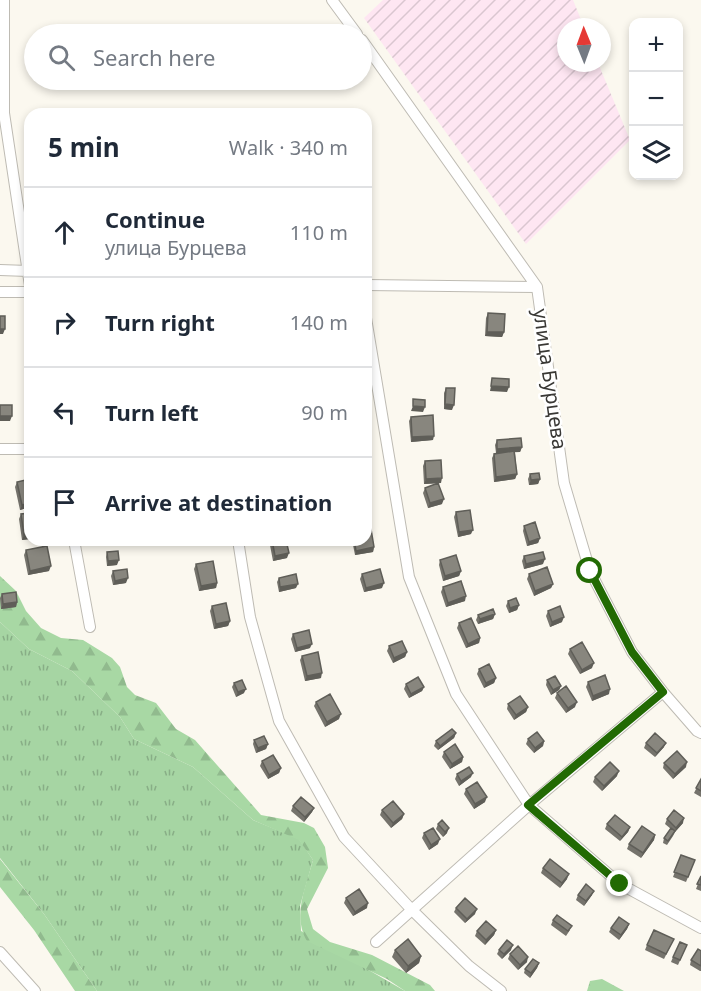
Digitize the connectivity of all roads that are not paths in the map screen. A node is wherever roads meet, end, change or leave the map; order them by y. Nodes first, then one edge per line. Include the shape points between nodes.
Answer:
1 (4, 0) edge
2 (332, 0) edge
3 (350, 24) edge
4 (372, 54) edge
5 (2, 112) edge
6 (24, 247) edge
7 (0, 270) edge
8 (24, 271) edge
9 (372, 285) edge
10 (537, 287) junction
11 (0, 292) edge
12 (24, 292) edge
13 (372, 354) edge
14 (24, 448) edge
15 (0, 449) edge
16 (75, 546) edge
17 (239, 546) edge
18 (90, 627) dead end
19 (663, 692) junction
20 (701, 733) edge
21 (528, 805) junction
22 (411, 909) junction
23 (701, 928) edge
24 (376, 942) dead end
25 (0, 952) edge
26 (35, 991) edge
27 (501, 991) edge

1 - 5 street
2 - 3 street
4 - 10 street, улица Бурцева
5 - 6 street
7 - 8 street
9 - 10 street
10 - 19 street, улица Бурцева via 564,483 590,571 632,652
11 - 12 street
13 - 21 street via 409,577 456,694
14 - 15 street
16 - 18 street
17 - 22 street via 250,617 279,721 344,837
19 - 20 street, улица Бурцева
19 - 21 street
21 - 22 street
21 - 23 street via 620,884
22 - 24 street
22 - 27 street via 469,966
25 - 26 street

